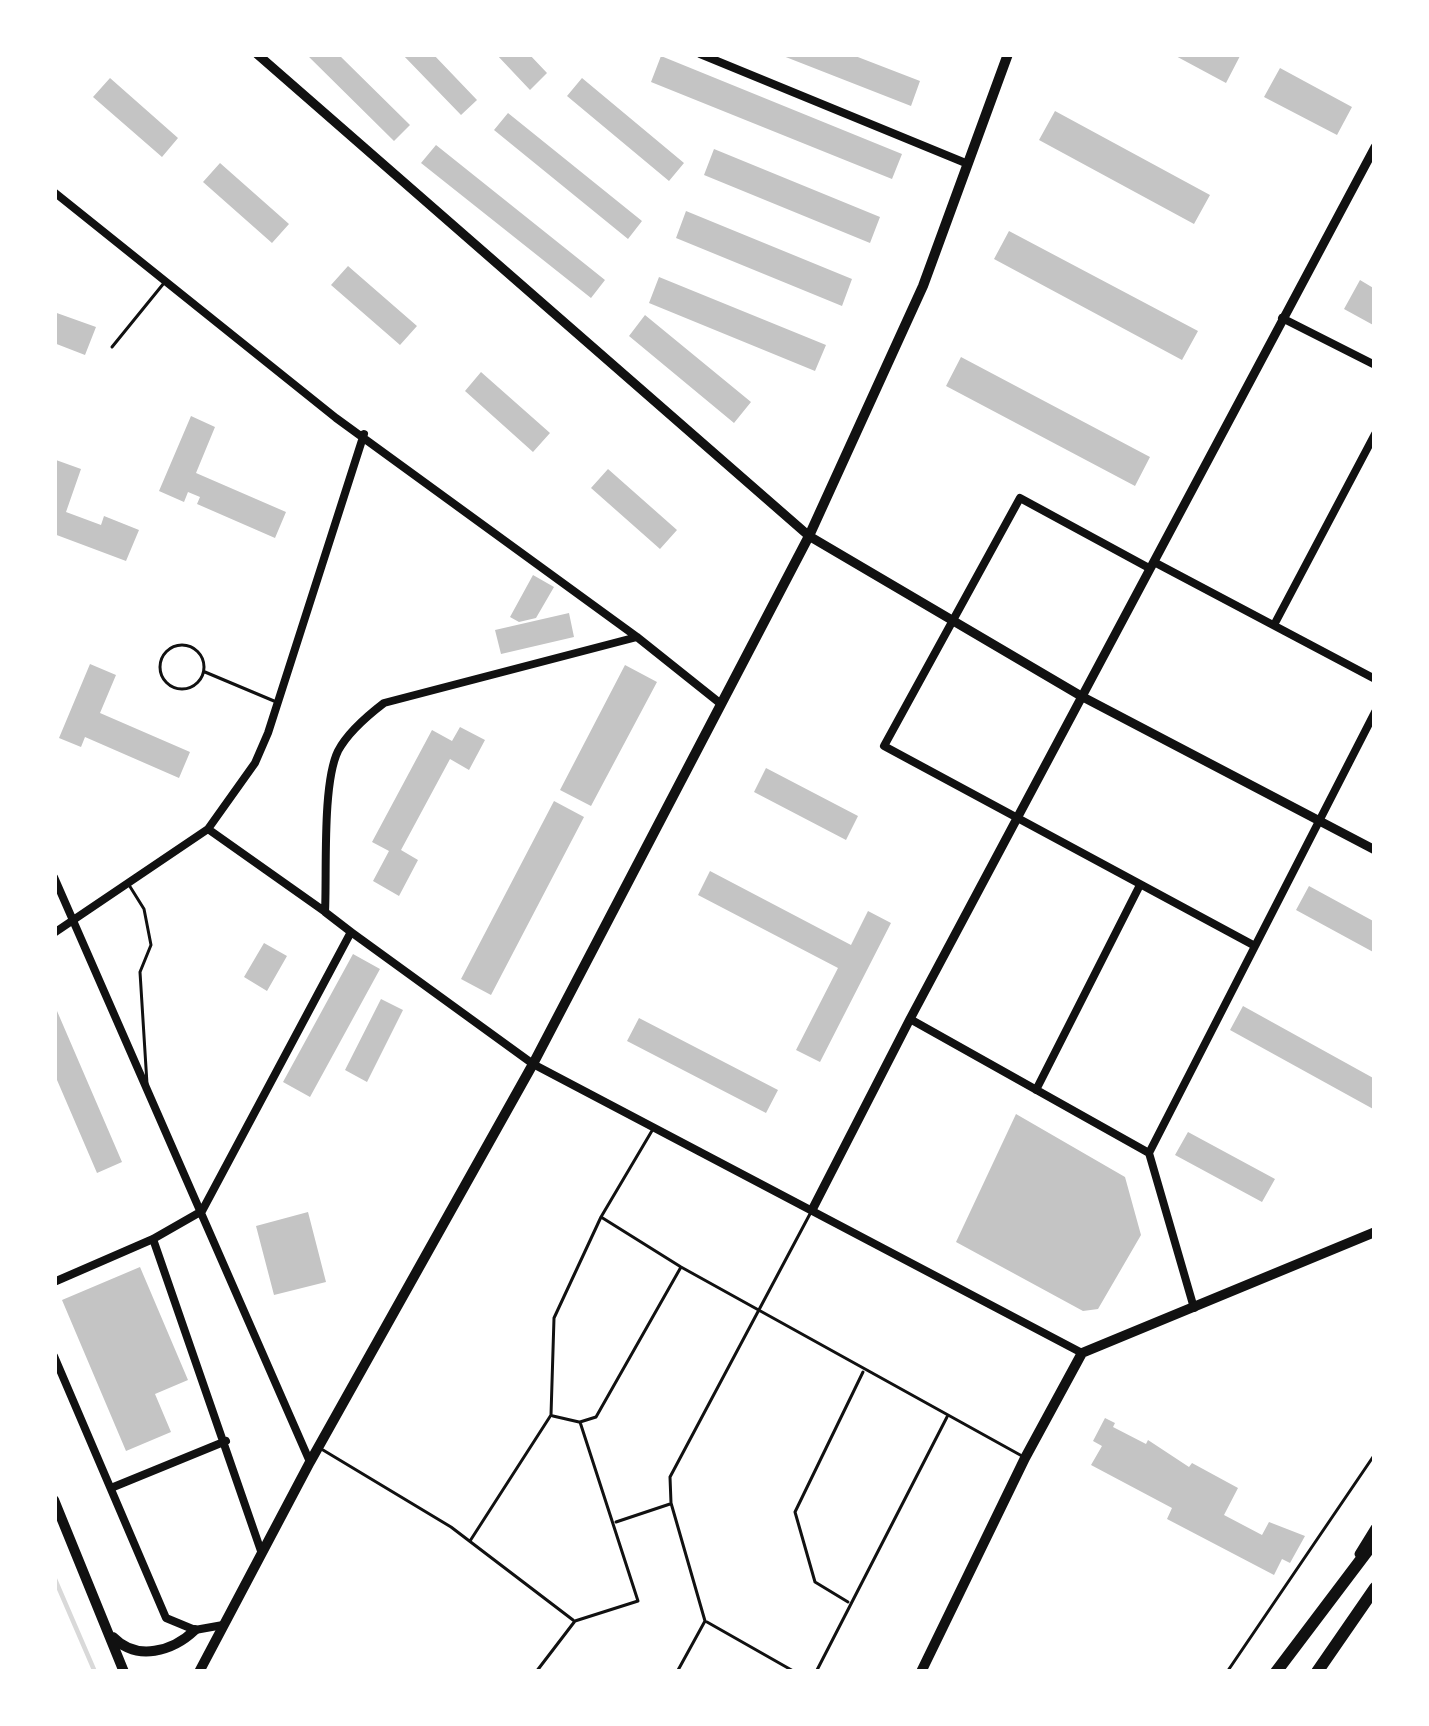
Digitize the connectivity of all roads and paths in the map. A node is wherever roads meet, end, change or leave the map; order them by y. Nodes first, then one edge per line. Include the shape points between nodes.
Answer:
1 (257, 54) edge
2 (700, 54) edge
3 (1008, 54) edge
4 (1375, 147) edge
5 (968, 164) junction
6 (54, 192) edge
7 (166, 281) junction
8 (1282, 318) junction
9 (112, 347) dead end
10 (1375, 365) edge
11 (364, 434) junction
12 (1375, 434) edge
13 (809, 536) junction
14 (1151, 564) junction
15 (954, 622) junction
16 (1274, 626) junction
17 (637, 638) junction
18 (203, 672) junction
19 (1375, 679) edge
20 (1081, 696) junction
21 (278, 703) junction
22 (721, 704) junction
23 (1375, 712) edge
24 (1016, 819) junction
25 (1318, 820) junction
26 (208, 830) junction
27 (1375, 850) edge
28 (54, 877) edge
29 (128, 884) junction
30 (1140, 885) junction
31 (326, 912) junction
32 (72, 920) junction
33 (351, 932) junction
34 (54, 933) edge
35 (1255, 946) junction
36 (910, 1019) junction
37 (533, 1064) junction
38 (147, 1084) junction
39 (1036, 1090) junction
40 (654, 1127) junction
41 (1149, 1154) junction
42 (812, 1210) junction
43 (202, 1211) junction
44 (602, 1217) junction
45 (1375, 1232) edge
46 (153, 1239) junction
47 (681, 1267) junction
48 (54, 1282) edge
49 (1194, 1307) junction
50 (758, 1309) junction
51 (1082, 1353) junction
52 (54, 1356) edge
53 (864, 1371) junction
54 (551, 1415) junction
55 (947, 1417) junction
56 (580, 1422) junction
57 (226, 1442) junction
58 (319, 1448) junction
59 (1375, 1454) edge
60 (1025, 1458) junction
61 (310, 1462) junction
62 (111, 1488) junction
63 (54, 1500) edge
64 (671, 1503) junction
65 (614, 1522) junction
66 (1375, 1528) edge
67 (1375, 1540) edge
68 (470, 1541) junction
69 (262, 1551) junction
70 (1348, 1572) junction
71 (1374, 1590) edge
72 (851, 1604) junction
73 (575, 1621) junction
74 (705, 1621) junction
75 (223, 1625) junction
76 (195, 1630) junction
77 (110, 1634) junction
78 (118, 1654) junction
79 (112, 1672) edge
80 (124, 1672) edge
81 (199, 1672) edge
82 (536, 1672) edge
83 (677, 1672) edge
84 (795, 1672) edge
85 (816, 1672) edge
86 (921, 1672) edge
87 (1227, 1672) edge
88 (1276, 1672) edge
89 (1317, 1672) edge

1 - 13 street
2 - 5 street
3 - 5 main road
4 - 8 street
5 - 13 main road
6 - 7 street
7 - 9 lane
7 - 11 street
8 - 10 street
8 - 14 street
11 - 17 street
11 - 21 street
12 - 16 street
13 - 15 street
13 - 22 main road
14 - 15 street via 1020,498
14 - 16 street
14 - 20 street
15 - 20 street
15 - 24 street via 884,746
16 - 19 street
17 - 22 street
17 - 31 street via 384,703 363,718 337,753
18 - 18 lane via 197,652 184,646 161,660 161,674 176,689 196,684
18 - 21 lane
20 - 24 street
20 - 25 street
21 - 26 street via 255,763
22 - 37 main road
23 - 25 street
24 - 30 street
24 - 36 street
25 - 27 street
25 - 35 street
26 - 29 street
26 - 31 street
28 - 32 street
29 - 32 street
29 - 38 lane via 144,909 151,945 140,972
30 - 35 street
30 - 39 street
31 - 33 street
32 - 34 street
32 - 38 street
33 - 37 street
33 - 43 street
35 - 41 street
36 - 39 street
36 - 42 street
37 - 40 street
37 - 58 main road
38 - 43 street
39 - 41 street
40 - 42 street
40 - 44 lane
41 - 49 street
42 - 50 lane
42 - 51 street
43 - 46 street
43 - 61 street
44 - 47 lane
44 - 54 lane via 554,1318
45 - 49 main road
46 - 48 street
46 - 57 street
47 - 50 lane
47 - 56 lane via 596,1417
49 - 51 main road
50 - 53 lane
50 - 64 lane via 670,1477
51 - 60 main road
52 - 62 street
53 - 55 lane
53 - 72 lane via 795,1512 815,1582
54 - 56 lane
54 - 68 lane
55 - 60 lane
55 - 72 lane
56 - 65 lane
57 - 62 street
57 - 69 street
58 - 61 main road
58 - 68 lane
59 - 87 lane
60 - 86 main road
61 - 69 main road
62 - 76 street via 166,1618
63 - 77 main road
64 - 65 lane
64 - 74 lane
65 - 73 lane via 638,1601
66 - 70 street
67 - 70 highway
68 - 73 lane
69 - 75 main road
70 - 88 highway
71 - 89 highway
72 - 85 lane
73 - 82 lane
74 - 83 lane
74 - 84 lane
75 - 76 street
75 - 81 main road
76 - 77 main road via 177,1647 150,1652
77 - 78 main road
78 - 79 main road
78 - 80 main road

